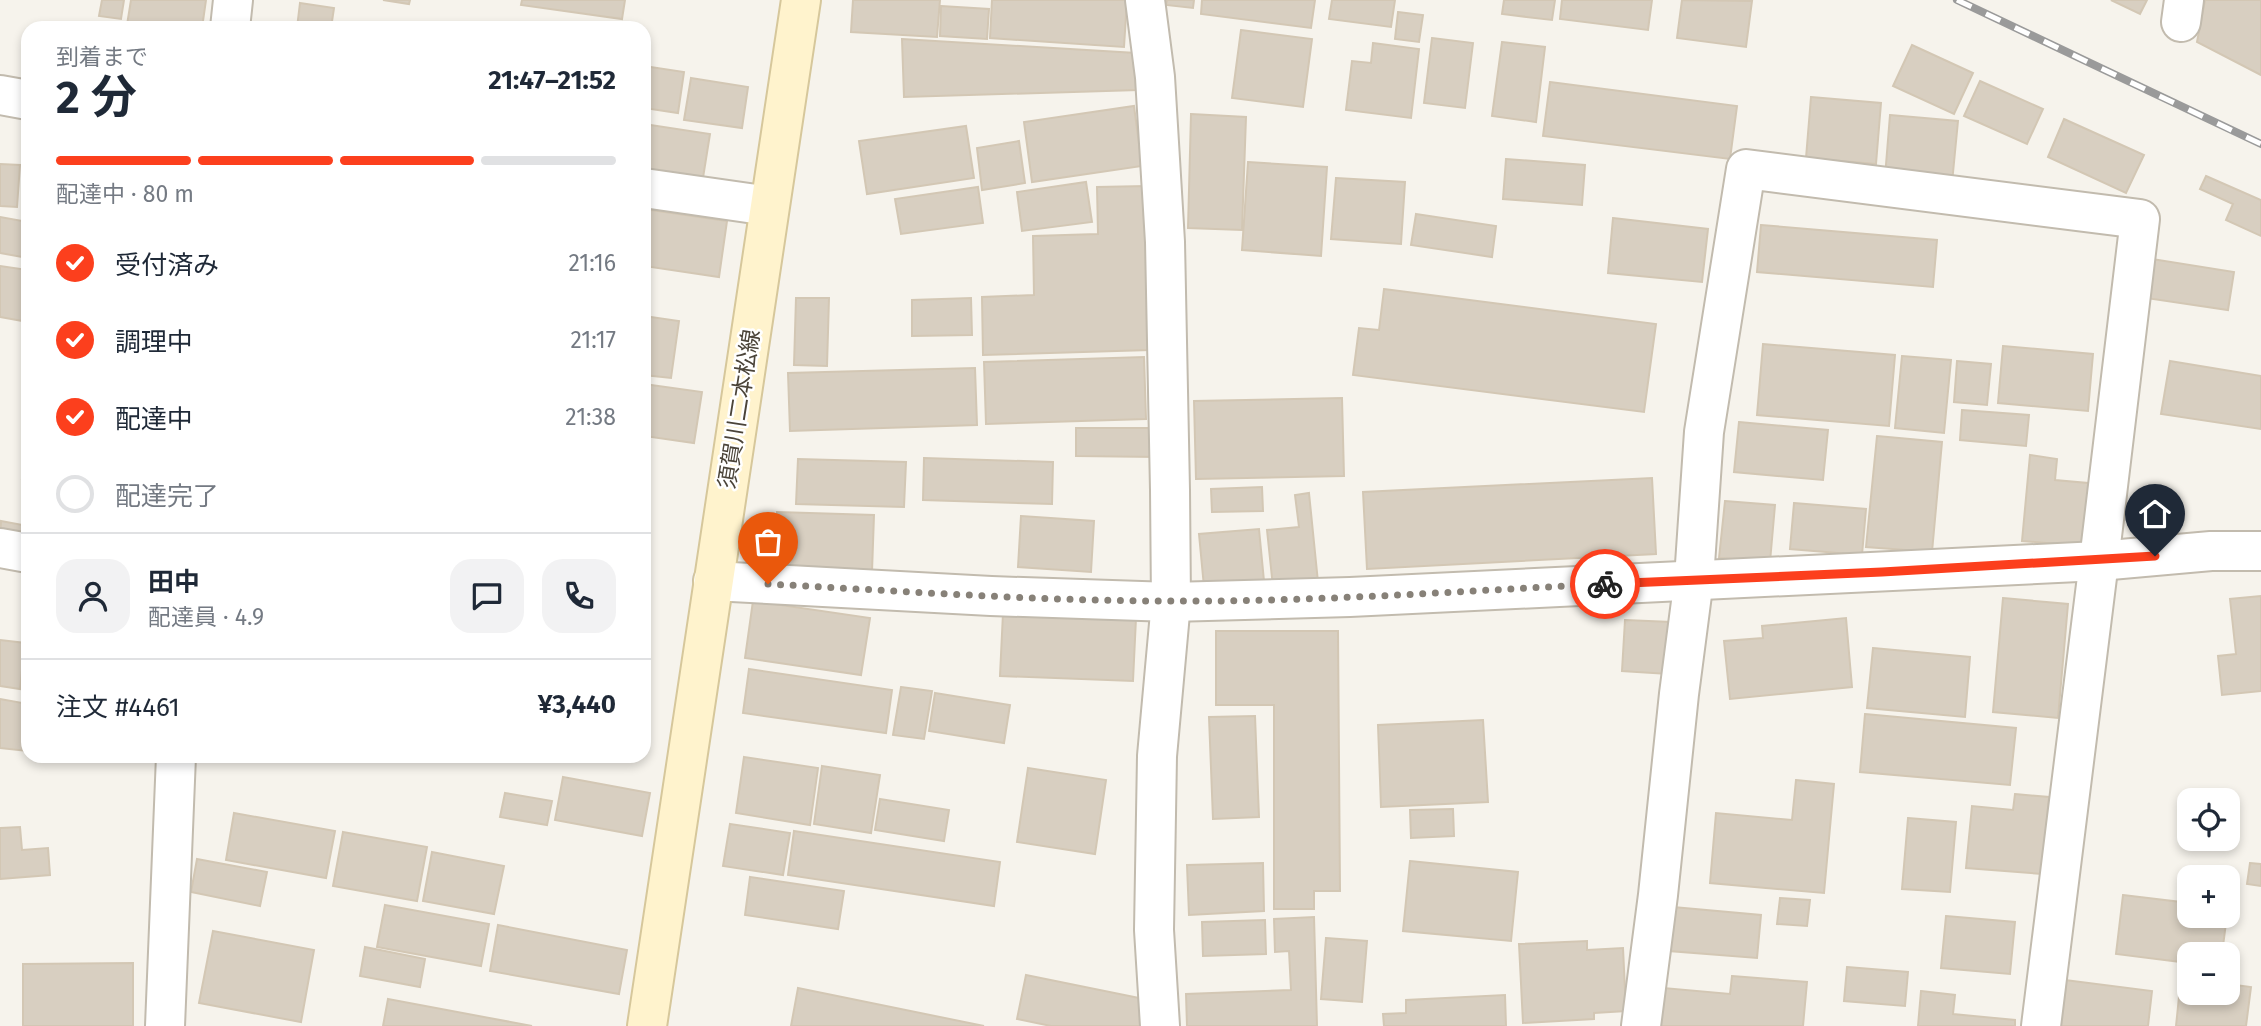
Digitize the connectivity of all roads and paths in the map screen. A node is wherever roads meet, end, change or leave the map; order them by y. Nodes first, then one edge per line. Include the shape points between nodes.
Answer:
1 (233, 0) edge
2 (801, 0) edge
3 (1145, 0) edge
4 (231, 21) edge
5 (0, 95) edge
6 (21, 99) edge
7 (651, 189) edge
8 (769, 206) junction
9 (0, 548) edge
10 (2261, 551) edge
11 (21, 552) edge
12 (2099, 561) junction
13 (1694, 579) junction
14 (713, 581) junction
15 (1171, 601) junction
16 (176, 763) edge
17 (165, 1026) edge
18 (647, 1026) edge
19 (1160, 1026) edge
20 (1641, 1026) edge
21 (2040, 1026) edge

1 - 4 street
2 - 8 main road, 須賀川二本松線
3 - 15 street via 1155,77 1164,242
5 - 6 street
7 - 8 street
8 - 14 main road, 須賀川二本松線
9 - 11 street
10 - 12 street
12 - 13 street
12 - 13 street via 2140,219 1746,169 1704,432
12 - 21 street
13 - 15 street via 1350,597
13 - 20 street
14 - 15 street
14 - 18 main road, 須賀川二本松線
15 - 19 street via 1157,756 1154,930
16 - 17 street

